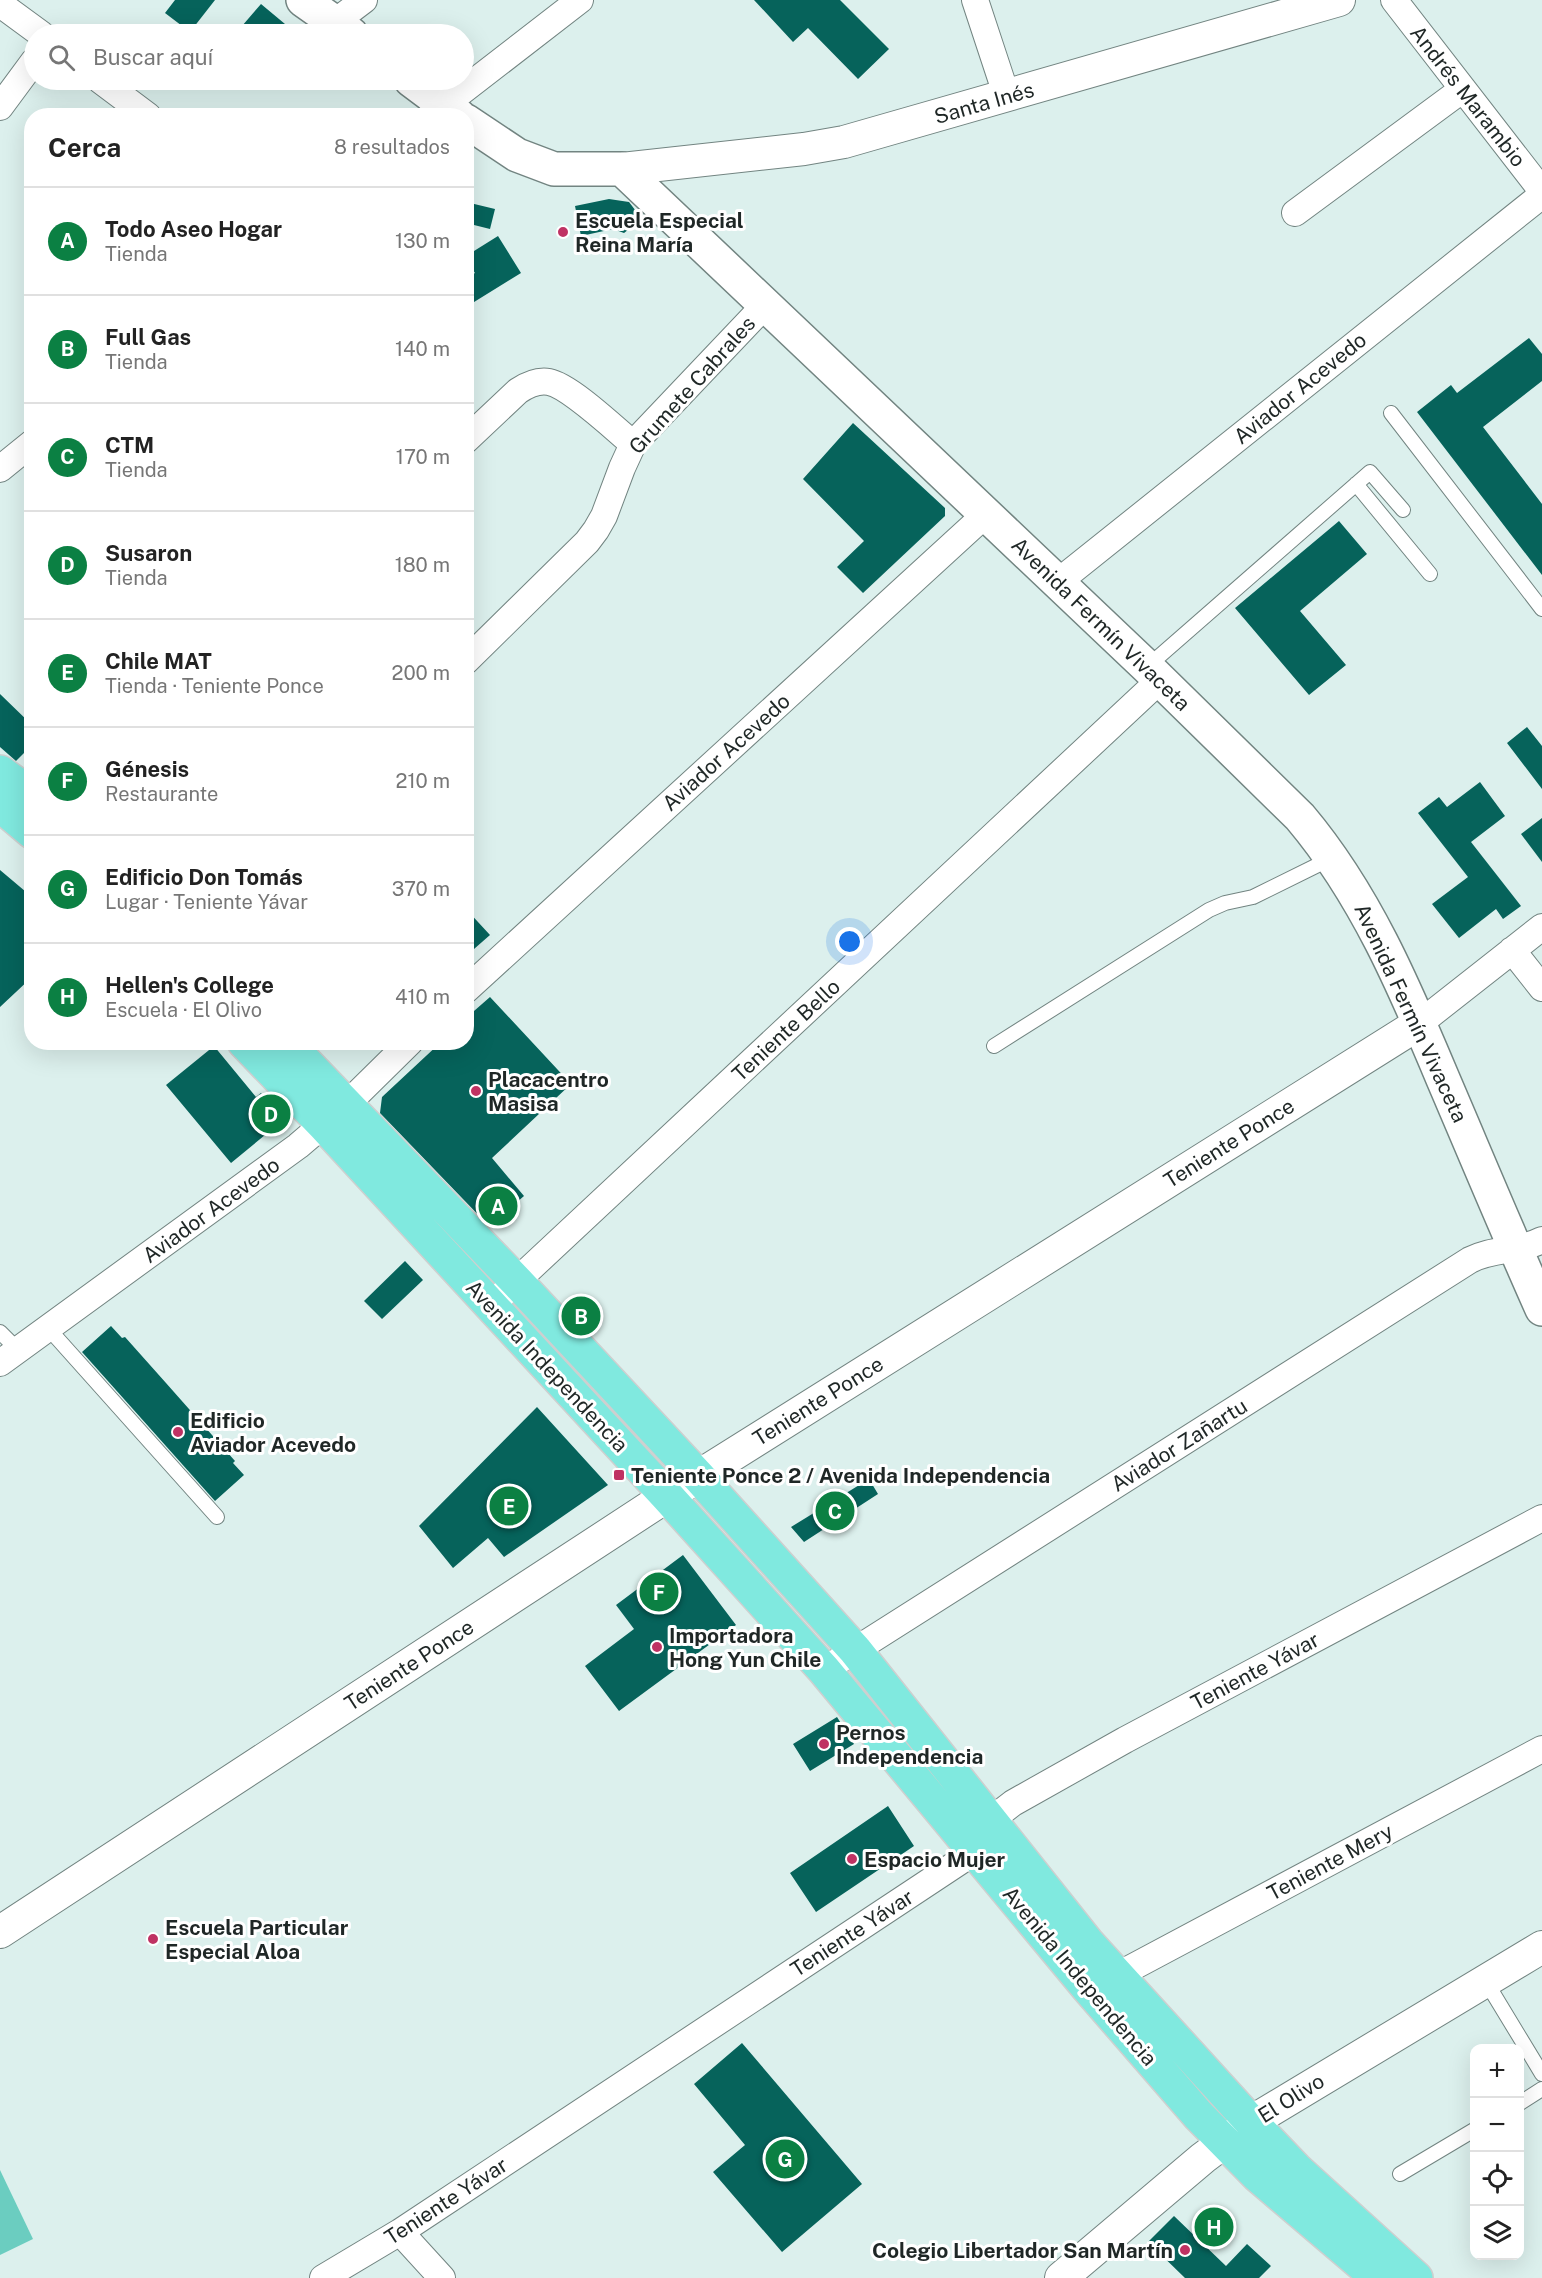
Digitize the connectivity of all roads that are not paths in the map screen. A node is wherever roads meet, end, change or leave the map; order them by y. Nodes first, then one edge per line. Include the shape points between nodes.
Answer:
1 (303, 0) edge
2 (364, 0) edge
3 (580, 0) edge
4 (975, 0) edge
5 (1339, 0) edge
6 (1394, 0) edge
7 (0, 4) edge
8 (27, 24) edge
9 (337, 24) edge
10 (346, 24) edge
11 (24, 75) edge
12 (1463, 89) junction
13 (113, 90) edge
14 (422, 90) edge
15 (1007, 97) junction
16 (0, 107) edge
17 (137, 108) edge
18 (443, 108) edge
19 (457, 108) edge
20 (474, 129) edge
21 (622, 169) junction
22 (1542, 193) edge
23 (1295, 213) dead end
24 (765, 305) junction
25 (1391, 413) dead end
26 (474, 432) edge
27 (633, 444) junction
28 (24, 450) edge
29 (0, 469) edge
30 (1356, 484) junction
31 (1403, 510) dead end
32 (986, 514) junction
33 (1430, 574) dead end
34 (1058, 582) junction
35 (1542, 609) edge
36 (474, 654) edge
37 (1153, 673) junction
38 (0, 771) edge
39 (24, 789) edge
40 (0, 805) edge
41 (24, 825) edge
42 (1332, 858) junction
43 (1542, 927) edge
44 (1512, 950) junction
45 (474, 983) edge
46 (1542, 988) edge
47 (1420, 1023) junction
48 (994, 1046) dead end
49 (254, 1050) edge
50 (291, 1050) edge
51 (402, 1050) edge
52 (335, 1115) junction
53 (1529, 1245) edge
54 (517, 1282) junction
55 (491, 1305) junction
56 (1542, 1310) edge
57 (48, 1328) junction
58 (0, 1332) edge
59 (9, 1357) edge
60 (698, 1476) junction
61 (667, 1496) junction
62 (217, 1517) dead end
63 (1542, 1518) edge
64 (855, 1650) junction
65 (824, 1670) junction
66 (1542, 1749) edge
67 (991, 1820) junction
68 (972, 1846) junction
69 (0, 1932) edge
70 (1542, 1947) edge
71 (1118, 1975) junction
72 (1485, 1980) junction
73 (1542, 2074) edge
74 (1542, 2089) edge
75 (1524, 2100) edge
76 (1251, 2122) junction
77 (1470, 2132) edge
78 (1224, 2142) junction
79 (1400, 2174) dead end
80 (400, 2232) junction
81 (324, 2278) edge
82 (442, 2278) edge
83 (1061, 2278) edge
84 (1378, 2278) edge
85 (1416, 2278) edge

1 - 9 main road
2 - 10 street
3 - 19 street
4 - 15 street
5 - 15 street, Santa Inés
6 - 12 street, Andrés Marambio
7 - 8 street
11 - 16 street
12 - 22 street, Andrés Marambio
12 - 23 street
13 - 17 street
14 - 18 main road
15 - 21 street, Santa Inés via 844,142
20 - 21 main road via 517,155 554,169
21 - 24 main road, Avenida Fermín Vivaceta
22 - 34 street, Aviador Acevedo
24 - 27 street, Grumete Cabrales
24 - 32 main road, Avenida Fermín Vivaceta
25 - 35 lane
26 - 27 street via 518,391 542,382 563,387
27 - 36 street, Grumete Cabrales via 604,516 587,542
28 - 29 street
30 - 31 lane via 1370,472
30 - 33 lane
30 - 37 lane
32 - 34 main road, Avenida Fermín Vivaceta
32 - 45 street, Aviador Acevedo
34 - 37 main road, Avenida Fermín Vivaceta
37 - 42 main road, Avenida Fermín Vivaceta via 1300,817
37 - 54 street, Teniente Bello
38 - 39 main road
40 - 41 main road
42 - 47 main road, Avenida Fermín Vivaceta via 1372,921
42 - 48 lane via 1253,897 1209,910
43 - 44 street, Teniente Ponce
44 - 46 street
44 - 47 street, Teniente Ponce
47 - 53 main road, Avenida Fermín Vivaceta
47 - 60 street, Teniente Ponce
49 - 52 main road, Avenida Independencia
50 - 52 main road, Avenida Independencia
51 - 52 street, Aviador Acevedo
52 - 54 main road, Avenida Independencia
52 - 55 main road, Avenida Independencia
52 - 57 street, Aviador Acevedo
53 - 56 main road, Avenida Fermín Vivaceta
53 - 64 street, Aviador Zañartu via 1470,1260
54 - 55 street, Teniente Bello
54 - 60 main road, Avenida Independencia
55 - 61 main road, Avenida Independencia
57 - 59 street, Aviador Acevedo
57 - 62 lane
58 - 59 lane
60 - 61 street, Teniente Ponce
60 - 64 main road, Avenida Independencia
61 - 65 main road, Avenida Independencia
61 - 69 street, Teniente Ponce
63 - 67 street, Teniente Yávar via 1125,1740 1013,1803
64 - 65 street, Aviador Zañartu
64 - 67 main road, Avenida Independencia
65 - 68 main road, Avenida Independencia
66 - 71 street, Teniente Mery
67 - 68 street, Teniente Yávar
67 - 71 main road, Avenida Independencia via 1087,1942
68 - 78 main road, Avenida Independencia via 1096,1997
68 - 80 street, Teniente Yávar via 949,1869
70 - 72 street, El Olivo
71 - 76 main road, Avenida Independencia
72 - 73 lane
72 - 76 street, El Olivo
74 - 75 lane
76 - 78 street, El Olivo
76 - 85 main road, Avenida Independencia via 1296,2169
77 - 79 lane
78 - 83 street, El Olivo
78 - 84 main road, Avenida Independencia
80 - 81 street, Teniente Yávar
80 - 82 street

